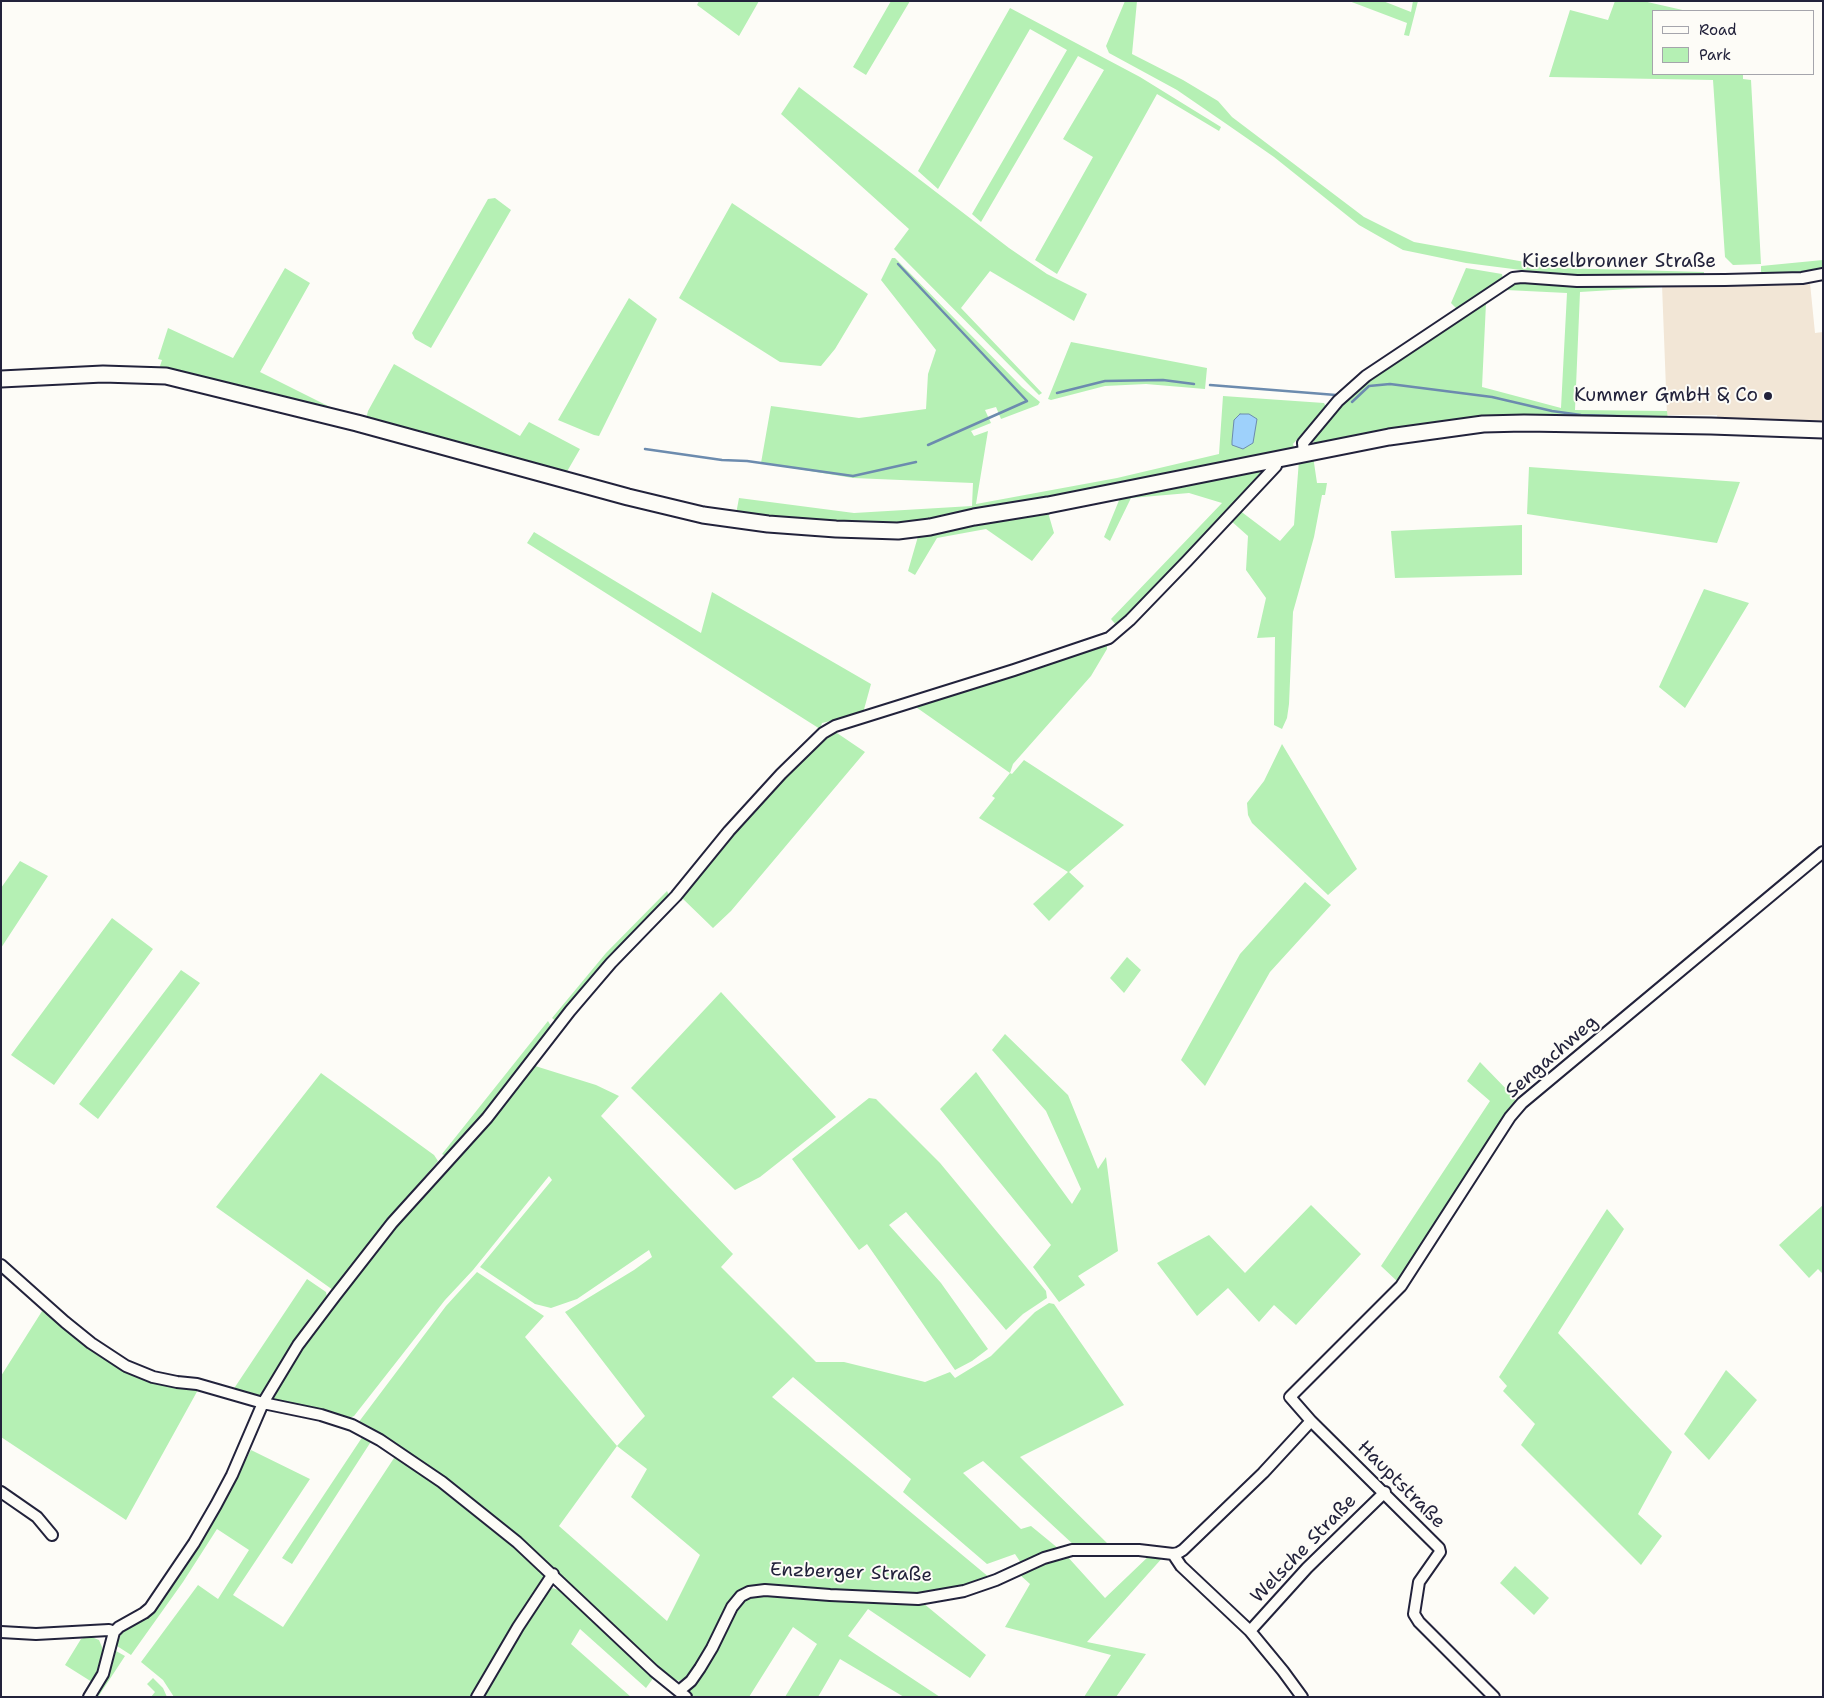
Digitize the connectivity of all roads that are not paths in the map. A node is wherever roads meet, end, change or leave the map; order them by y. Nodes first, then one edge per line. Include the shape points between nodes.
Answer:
1 (1823, 274) edge
2 (1, 379) edge
3 (1823, 430) edge
4 (1304, 453) junction
5 (1277, 458) junction
6 (1823, 852) edge
7 (1, 1265) edge
8 (1290, 1397) joint
9 (263, 1403) junction
10 (1311, 1421) junction
11 (1, 1492) edge
12 (1385, 1492) junction
13 (52, 1535) dead end
14 (1173, 1554) junction
15 (553, 1574) junction
16 (1250, 1631) junction
17 (1, 1632) edge
18 (114, 1632) junction
19 (682, 1694) edge
20 (89, 1697) edge
21 (478, 1697) edge
22 (1302, 1697) edge
23 (1494, 1697) edge

1 - 4 street, Kieselbronner Straße via 1802,278 1725,280 1513,278 1366,376 1338,401 1303,443
2 - 5 main road via 103,374 166,376 703,515 807,527 898,531 930,527
3 - 4 main road via 1483,424
4 - 5 main road
5 - 9 street via 1276,466 1130,620 1109,638 835,726 823,734 781,774 676,896 610,963 487,1118 392,1223 298,1345
6 - 8 street, Sengachweg via 1522,1103 1401,1286
7 - 9 street via 65,1322 126,1366 153,1377 197,1384
8 - 10 street, Hauptstraße
9 - 15 street via 306,1411 352,1425 380,1440 474,1506
9 - 18 street via 232,1475 194,1543 150,1608
10 - 12 street, Hauptstraße
10 - 14 street via 1239,1497 1183,1550
11 - 13 street via 37,1517
12 - 16 street, Welsche Straße via 1307,1568
12 - 23 street, Hauptstraße via 1440,1552 1419,1582 1414,1614
14 - 16 street via 1181,1566
14 - 19 street, Enzberger Straße via 1138,1550 1072,1550 964,1591 918,1599 765,1590 749,1592 732,1607 712,1648
15 - 19 street
15 - 21 street
16 - 22 street
17 - 18 street
18 - 20 street via 100,1681

